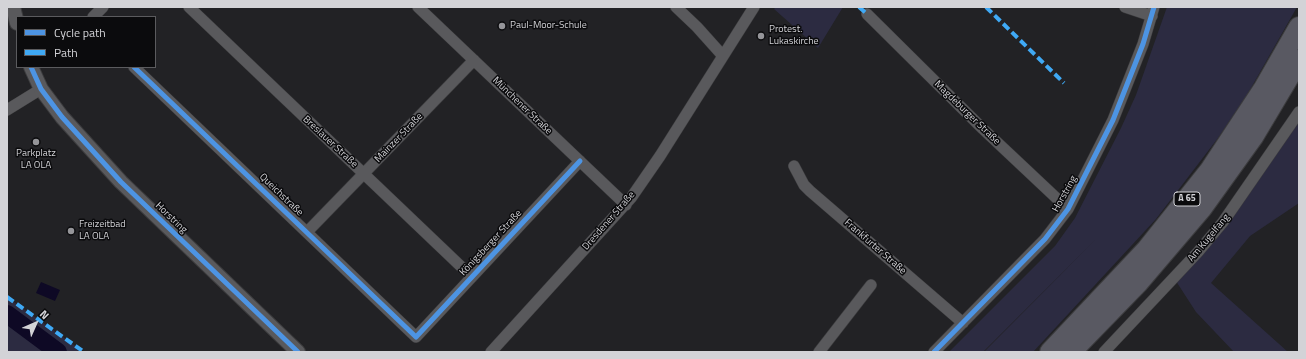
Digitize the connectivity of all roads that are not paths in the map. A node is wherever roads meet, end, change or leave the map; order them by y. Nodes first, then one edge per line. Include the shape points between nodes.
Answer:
1 (13, 7) edge
2 (103, 7) edge
3 (189, 7) edge
4 (418, 7) edge
5 (676, 7) edge
6 (754, 7) edge
7 (1125, 7) edge
8 (1153, 12) edge
9 (867, 14) dead end
10 (94, 16) edge
11 (16, 19) edge
12 (1299, 27) edge
13 (723, 56) junction
14 (474, 60) junction
15 (1299, 60) edge
16 (31, 68) edge
17 (135, 68) edge
18 (41, 89) junction
19 (7, 110) edge
20 (1299, 112) edge
21 (580, 161) junction
22 (794, 166) dead end
23 (364, 174) junction
24 (626, 205) junction
25 (1068, 209) junction
26 (307, 232) junction
27 (472, 277) junction
28 (871, 285) dead end
29 (963, 323) junction
30 (416, 337) joint
31 (298, 352) edge
32 (491, 352) edge
33 (819, 352) edge
34 (934, 352) edge
35 (1050, 352) edge
36 (1071, 352) edge
37 (1104, 352) edge

1 - 11 street
2 - 10 street
3 - 23 street, Breslauer Straße
4 - 14 street, Münchener Straße
5 - 13 street
6 - 13 street, Dresdener Straße
7 - 8 street
8 - 25 street, Horstring via 1113,120
9 - 25 street, Magdeburger Straße
12 - 35 highway, A 65 via 1264,88 1210,170 1142,254
13 - 24 street, Dresdener Straße
14 - 21 street, Münchener Straße
14 - 23 street, Mainzer Straße
15 - 36 highway, A 65 via 1253,137 1202,208 1138,283
16 - 18 street, Horstring
17 - 26 street, Queichstraße
18 - 19 street
18 - 31 street, Horstring via 66,123 121,182
20 - 37 street, Am Kugelfang via 1223,222
21 - 24 street, Münchener Straße
21 - 27 street, Königsberger Straße
22 - 29 street, Frankfurter Straße via 810,191
23 - 26 street, Mainzer Straße
23 - 27 street, Breslauer Straße
24 - 32 street, Dresdener Straße
25 - 29 street, Horstring via 1045,239
26 - 30 street, Queichstraße
27 - 30 street, Königsberger Straße
28 - 33 street
29 - 34 street, Horstring

